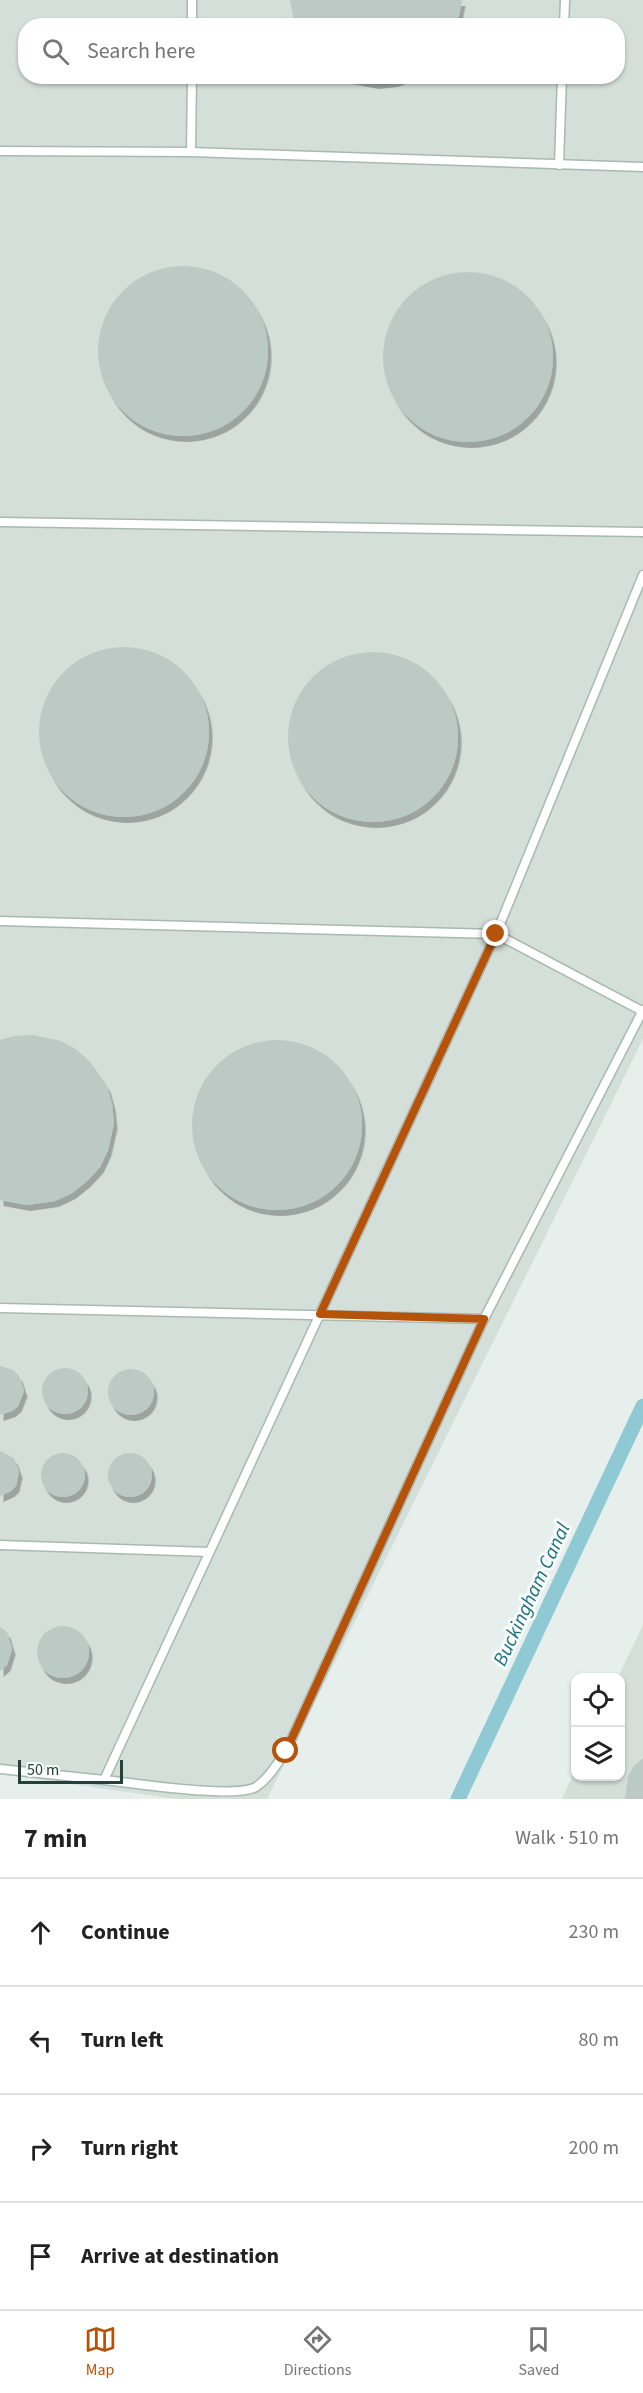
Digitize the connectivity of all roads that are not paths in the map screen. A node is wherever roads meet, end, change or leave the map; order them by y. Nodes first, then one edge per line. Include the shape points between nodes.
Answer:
1 (192, 0) edge
2 (565, 0) edge
3 (192, 18) edge
4 (564, 18) edge
5 (192, 84) edge
6 (562, 84) edge
7 (0, 151) edge
8 (191, 152) junction
9 (559, 165) junction
10 (643, 166) edge
11 (0, 522) edge
12 (643, 532) edge
13 (643, 575) edge
14 (0, 921) edge
15 (496, 934) junction
16 (643, 1011) edge
17 (0, 1308) edge
18 (320, 1314) junction
19 (484, 1319) junction
20 (0, 1545) edge
21 (209, 1552) junction
22 (0, 1769) edge
23 (104, 1780) junction

1 - 3 lane
2 - 4 lane
5 - 8 lane
6 - 9 lane
7 - 8 lane
8 - 9 lane
9 - 10 lane
11 - 12 lane
13 - 15 lane
14 - 15 lane
15 - 16 lane
15 - 18 lane
16 - 19 lane
17 - 18 lane
18 - 19 lane
18 - 21 lane
19 - 23 lane via 291,1740 273,1771 255,1788 226,1794
20 - 21 lane
21 - 23 lane
22 - 23 lane

